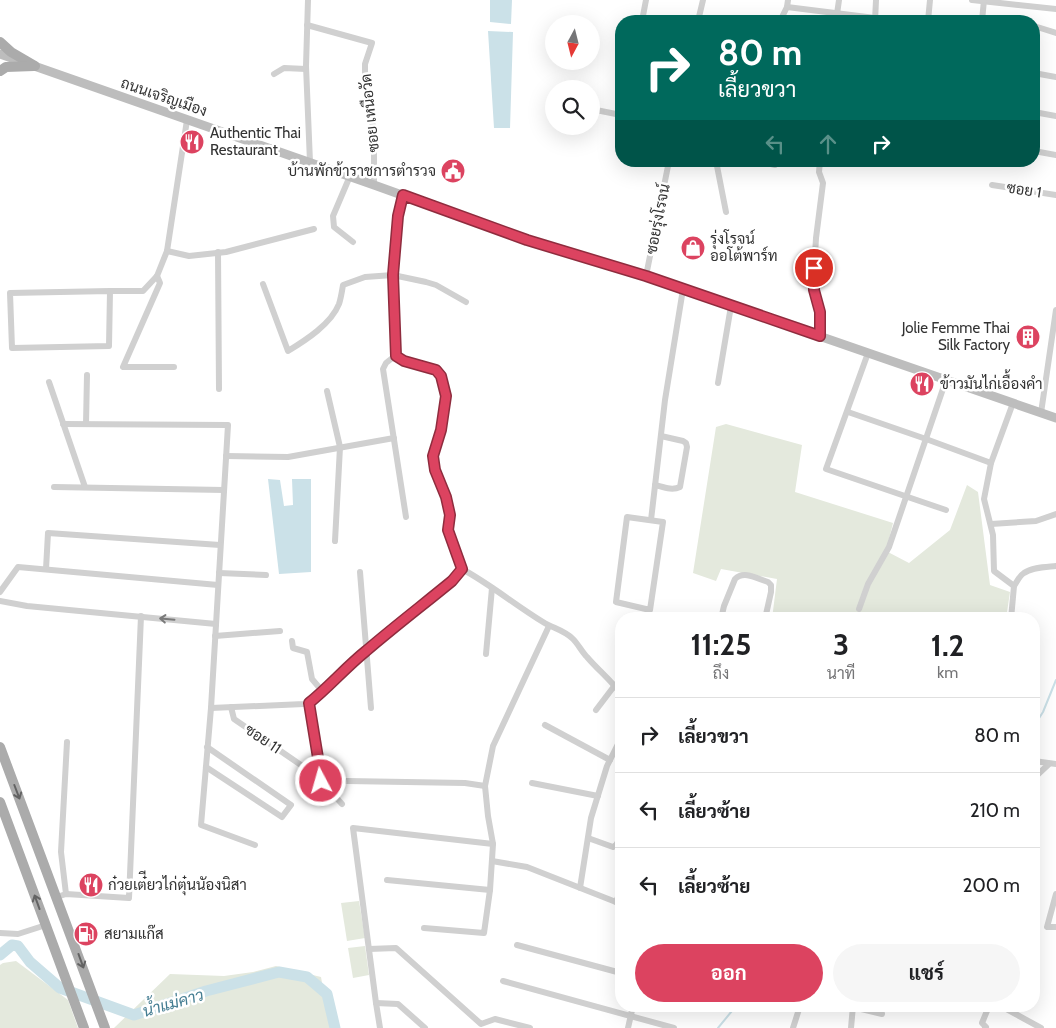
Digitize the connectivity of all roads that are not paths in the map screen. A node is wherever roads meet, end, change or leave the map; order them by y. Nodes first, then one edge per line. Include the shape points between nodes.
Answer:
1 (308, 0) edge
2 (646, 0) edge
3 (703, 0) edge
4 (839, 0) edge
5 (876, 0) edge
6 (930, 0) edge
7 (972, 0) edge
8 (984, 1) edge
9 (788, 4) edge
10 (1056, 8) edge
11 (837, 13) junction
12 (643, 15) edge
13 (699, 15) edge
14 (848, 15) edge
15 (875, 15) edge
16 (929, 15) edge
17 (983, 15) edge
18 (306, 25) junction
19 (1040, 28) edge
20 (1056, 33) edge
21 (0, 42) edge
22 (0, 54) edge
23 (35, 66) junction
24 (306, 69) junction
25 (0, 71) edge
26 (274, 74) dead end
27 (1040, 74) edge
28 (1056, 76) edge
29 (600, 111) edge
30 (1040, 113) edge
31 (615, 114) edge
32 (1056, 116) edge
33 (187, 120) junction
34 (1040, 153) edge
35 (1056, 155) edge
36 (310, 162) junction
37 (668, 167) edge
38 (717, 167) edge
39 (819, 167) edge
40 (350, 176) junction
41 (374, 185) junction
42 (992, 185) dead end
43 (403, 195) junction
44 (1056, 195) edge
45 (726, 212) dead end
46 (314, 229) dead end
47 (353, 242) dead end
48 (167, 251) junction
49 (218, 252) junction
50 (393, 275) junction
51 (156, 276) junction
52 (646, 276) junction
53 (263, 284) dead end
54 (683, 289) junction
55 (110, 291) junction
56 (466, 302) dead end
57 (731, 306) junction
58 (1056, 310) edge
59 (820, 336) junction
60 (868, 353) junction
61 (396, 356) junction
62 (174, 367) dead end
63 (87, 375) dead end
64 (946, 380) junction
65 (49, 382) dead end
66 (718, 383) dead end
67 (219, 389) dead end
68 (327, 391) dead end
69 (1013, 403) junction
70 (848, 412) junction
71 (1041, 413) junction
72 (1056, 418) edge
73 (63, 424) junction
74 (86, 424) junction
75 (661, 436) junction
76 (394, 438) junction
77 (926, 439) junction
78 (340, 447) junction
79 (226, 456) junction
80 (990, 463) junction
81 (655, 485) junction
82 (54, 487) dead end
83 (85, 487) junction
84 (224, 490) junction
85 (906, 496) junction
86 (946, 510) dead end
87 (1056, 514) edge
88 (406, 517) dead end
89 (651, 520) junction
90 (991, 524) junction
91 (335, 541) dead end
92 (220, 545) junction
93 (1056, 566) edge
94 (46, 569) junction
95 (462, 569) junction
96 (360, 572) dead end
97 (219, 573) junction
98 (266, 575) dead end
99 (218, 585) junction
100 (1014, 586) junction
101 (492, 588) junction
102 (0, 592) edge
103 (0, 601) edge
104 (859, 609) dead end
105 (723, 612) edge
106 (767, 612) edge
107 (1012, 612) edge
108 (141, 616) junction
109 (216, 624) junction
110 (549, 626) junction
111 (280, 631) dead end
112 (215, 636) junction
113 (292, 641) dead end
114 (366, 650) junction
115 (486, 654) dead end
116 (615, 685) joint
117 (323, 692) junction
118 (309, 703) junction
119 (231, 707) junction
120 (211, 708) junction
121 (371, 708) dead end
122 (596, 710) dead end
123 (545, 726) dead end
124 (67, 742) dead end
125 (0, 747) edge
126 (207, 747) junction
127 (615, 750) edge
128 (610, 760) junction
129 (1040, 763) edge
130 (1053, 764) edge
131 (206, 767) junction
132 (319, 771) junction
133 (1040, 774) edge
134 (347, 781) dead end
135 (532, 783) dead end
136 (486, 786) junction
137 (598, 796) junction
138 (0, 802) edge
139 (342, 804) dead end
140 (588, 838) junction
141 (255, 844) dead end
142 (493, 844) junction
143 (615, 846) edge
144 (492, 861) junction
145 (386, 880) dead end
146 (580, 888) junction
147 (490, 890) junction
148 (1056, 894) edge
149 (62, 895) junction
150 (615, 901) edge
151 (46, 925) junction
152 (1056, 927) edge
153 (424, 928) dead end
154 (0, 933) edge
155 (518, 945) dead end
156 (369, 949) junction
157 (615, 971) edge
158 (503, 981) dead end
159 (376, 1003) junction
160 (615, 1012) edge
161 (616, 1012) edge
162 (632, 1012) edge
163 (798, 1012) edge
164 (851, 1012) edge
165 (873, 1012) edge
166 (986, 1012) edge
167 (1012, 1012) edge
168 (882, 1014) dead end
169 (631, 1016) junction
170 (104, 1024) edge
171 (481, 1026) edge
172 (84, 1028) edge
173 (380, 1028) edge
174 (425, 1028) edge
175 (530, 1028) edge
176 (628, 1028) edge
177 (674, 1028) edge
178 (793, 1028) edge
179 (851, 1028) edge
180 (986, 1028) edge
181 (1040, 1028) edge

1 - 18 street
2 - 12 street
3 - 13 street
4 - 11 street
5 - 15 street
6 - 16 street
7 - 8 street
8 - 10 street
8 - 17 street
9 - 11 street
11 - 14 street
18 - 24 street
18 - 41 street, ซอย เหนือวัด via 372,43 365,64 365,85 374,132
19 - 20 street
21 - 23 main road
22 - 23 main road, ถนนเจริญเมือง
23 - 25 main road via 6,67
23 - 33 main road, ถนนเจริญเมือง
24 - 26 street via 284,68
24 - 36 street
27 - 28 street
29 - 31 street
30 - 32 street
33 - 36 main road, ถนนเจริญเมือง
33 - 48 street
34 - 35 street
36 - 40 main road, ถนนเจริญเมือง
37 - 52 street, ซอยรุ่งโรจน์
38 - 45 street
39 - 59 street via 823,183 814,290 820,312
40 - 41 main road, ถนนเจริญเมือง
40 - 47 street via 333,216 334,227
41 - 43 main road, ถนนเจริญเมือง
42 - 44 street, ซอย 1
43 - 50 street
43 - 52 main road, ถนนเจริญเมือง via 527,240
46 - 49 street
48 - 49 street via 189,256
48 - 51 street
49 - 67 street
50 - 53 street via 365,277 344,285 338,305 327,322 308,340 288,351
50 - 56 street via 426,282
50 - 61 street
51 - 55 street via 143,291
51 - 62 street via 160,283 123,367
52 - 54 main road, ถนนเจริญเมือง
54 - 57 main road, ถนนเจริญเมือง
54 - 75 street
55 - 55 street via 10,293 12,348 109,346
57 - 59 main road, ถนนเจริญเมือง
57 - 66 street
58 - 71 street
59 - 60 main road, ถนนเจริญเมือง
60 - 64 main road, ถนนเจริญเมือง
60 - 70 street
61 - 76 street via 383,368
61 - 95 street via 436,370 441,376 446,396 433,456 450,515 448,530
63 - 74 street
64 - 69 main road, ถนนเจริญเมือง
64 - 77 street
65 - 73 street
68 - 78 street
69 - 71 main road, ถนนเจริญเมือง
69 - 80 street
70 - 77 street
70 - 85 street via 826,468
71 - 72 main road, ถนนเจริญเมือง
73 - 74 street
73 - 83 street
74 - 79 street via 228,425
75 - 81 street
75 - 81 street via 683,441 687,447 680,487 671,489
76 - 78 street
76 - 88 street
77 - 80 street
77 - 85 street
78 - 79 street via 288,457
78 - 91 street
79 - 84 street
80 - 90 street via 984,499
81 - 89 street
82 - 83 street
83 - 84 street
84 - 92 street
85 - 86 street
85 - 104 street via 889,547 868,584
87 - 90 street via 1036,521
89 - 89 street via 627,517 616,602 650,610 663,522
90 - 100 street via 994,571
92 - 94 street via 48,533
92 - 97 street
93 - 100 street via 1024,572
94 - 99 street
94 - 102 street via 18,567
95 - 101 street
95 - 114 street via 452,581
96 - 114 street
97 - 98 street
97 - 99 street
99 - 109 street
100 - 107 street
101 - 110 street
101 - 115 street
103 - 108 street
105 - 106 street via 735,579 744,574 768,582 772,587
109 -> 108 street
108 - 149 street via 129,898
109 - 112 street
110 - 116 street via 573,639
110 - 136 street via 494,746
111 - 112 street
112 - 120 street
113 - 117 street via 293,648 307,652 312,679
114 - 117 street
114 - 121 street
116 - 122 street
117 - 118 street
118 - 119 street
118 - 132 street
119 - 120 street
119 - 132 street, ซอย 11 via 234,719 314,774
120 - 126 street
123 - 128 street
124 - 149 street
125 -> 149 main road
126 - 131 street
126 - 131 street via 291,805 282,817
127 - 128 street
128 - 137 street
129 - 130 street
130 - 133 street
131 - 141 street via 201,825
132 - 139 street via 321,781
134 - 136 street
135 - 137 street
136 - 142 street
137 - 140 street
151 -> 138 main road
140 - 143 street
140 - 146 street
142 - 144 street
142 - 156 street via 353,828
144 - 146 street via 527,867
144 - 147 street
145 - 147 street
146 - 150 street
147 - 153 street via 484,933
148 - 152 street via 1047,927
149 -> 170 main road
151 - 154 street via 18,934
151 - 172 main road
155 - 157 street
156 - 159 street
156 - 171 street via 396,948
158 - 160 street
159 - 173 street
159 - 174 street via 398,1004
161 - 169 street
162 - 169 street
163 - 178 street
164 - 179 street
165 - 168 street
166 - 180 street via 982,1023
167 - 181 street
169 - 176 street
169 - 177 street
171 - 175 street via 495,1019

